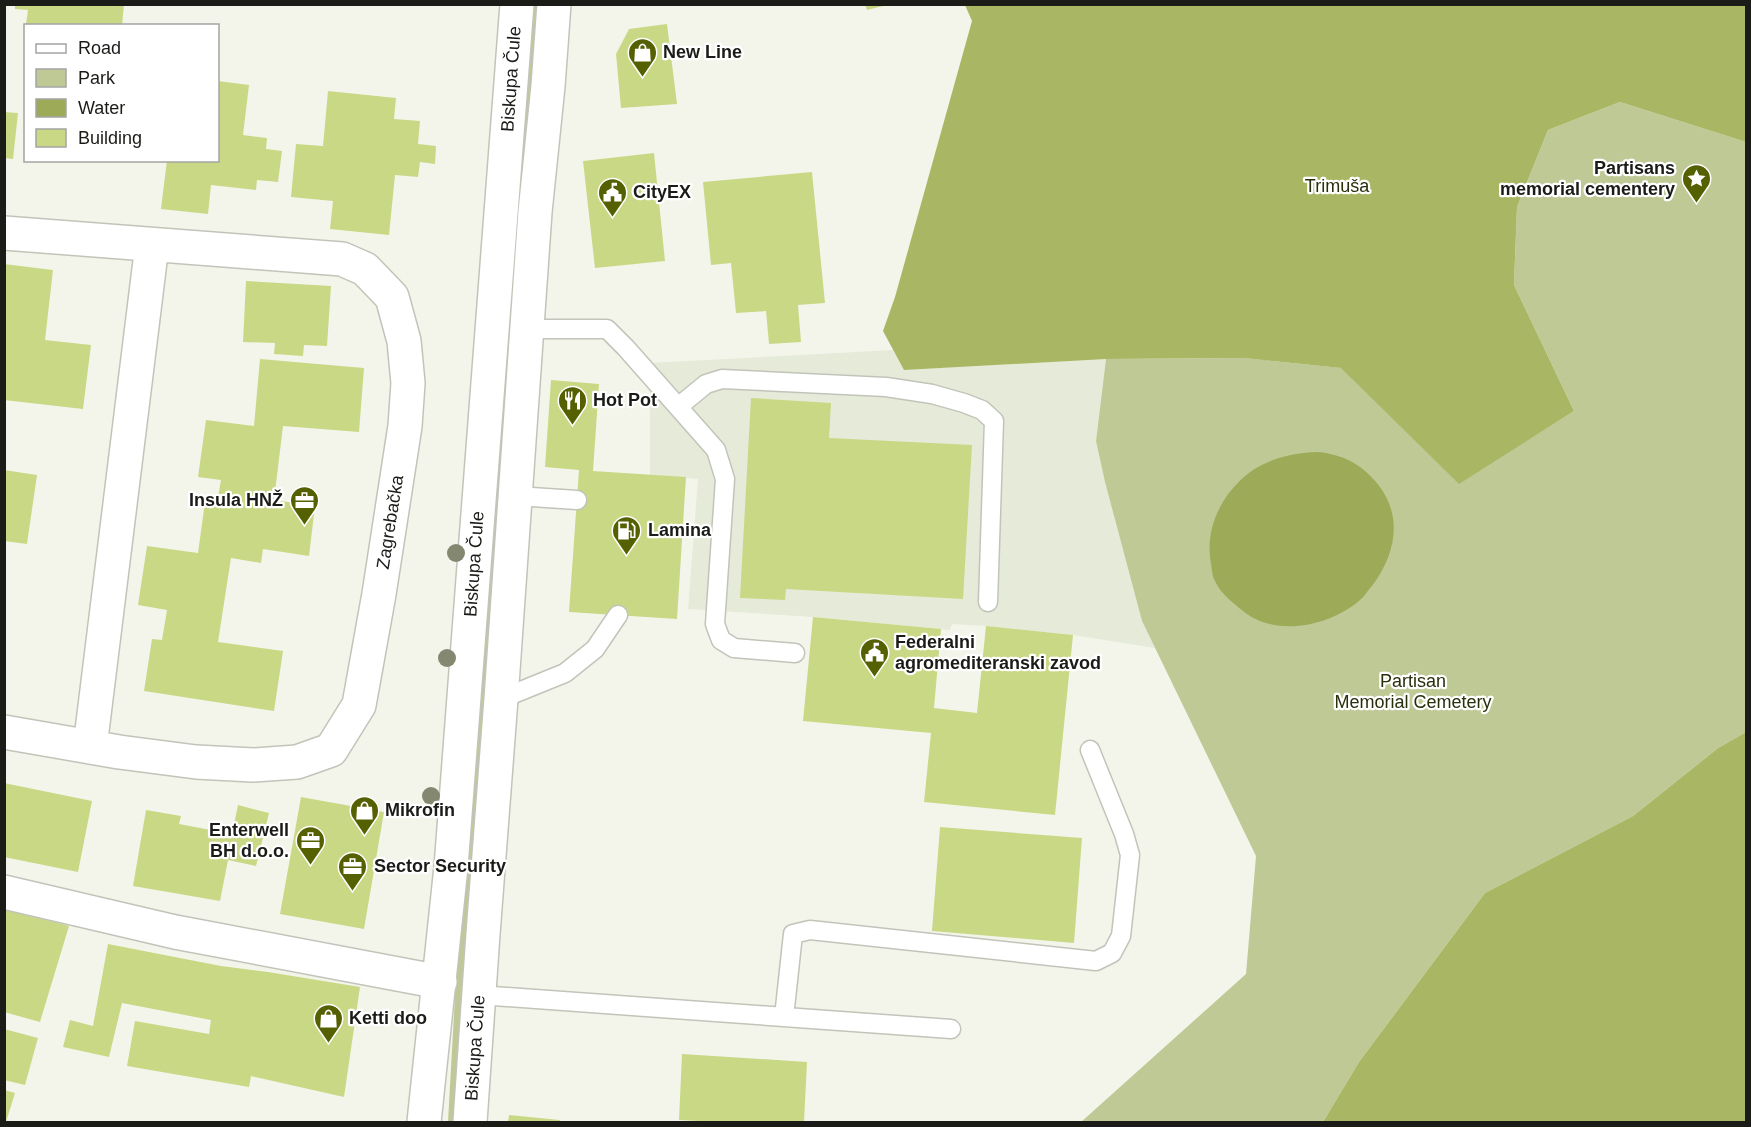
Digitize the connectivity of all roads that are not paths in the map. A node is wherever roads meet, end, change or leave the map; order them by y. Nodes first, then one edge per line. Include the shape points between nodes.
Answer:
1 (517, 4) edge
2 (554, 4) edge
3 (4, 233) edge
4 (152, 245) junction
5 (527, 329) junction
6 (678, 407) junction
7 (516, 496) junction
8 (578, 500) dead end
9 (987, 602) dead end
10 (618, 615) dead end
11 (795, 653) dead end
12 (501, 699) junction
13 (4, 732) edge
14 (90, 747) junction
15 (1090, 750) dead end
16 (4, 892) edge
17 (440, 982) junction
18 (479, 995) junction
19 (784, 1017) junction
20 (951, 1029) dead end
21 (424, 1122) edge
22 (470, 1122) edge

1 - 17 main road, Biskupa Čule
2 - 5 main road, Biskupa Čule
3 - 4 main road, Zagrebačka
4 - 14 main road
4 - 14 main road, Zagrebačka via 342,259 365,269 392,297 404,341 408,383 405,426 359,705 331,750 297,762 253,765 196,762
5 - 6 lane via 607,329
5 - 7 main road, Biskupa Čule
6 - 9 lane via 706,384 722,379 886,387 932,394 982,410 994,421
6 - 11 lane via 716,450 725,479 715,624 721,640 735,648
7 - 8 lane
7 - 12 main road, Biskupa Čule
10 - 12 lane via 595,649 565,673
12 - 18 main road, Biskupa Čule
13 - 14 main road, Zagrebačka
15 - 19 lane via 1130,855 1121,936 1112,953 1096,961 810,930 793,934
16 - 17 main road via 176,932
17 - 21 main road, Biskupa Čule
18 - 19 lane
18 - 22 main road, Biskupa Čule
19 - 20 lane

